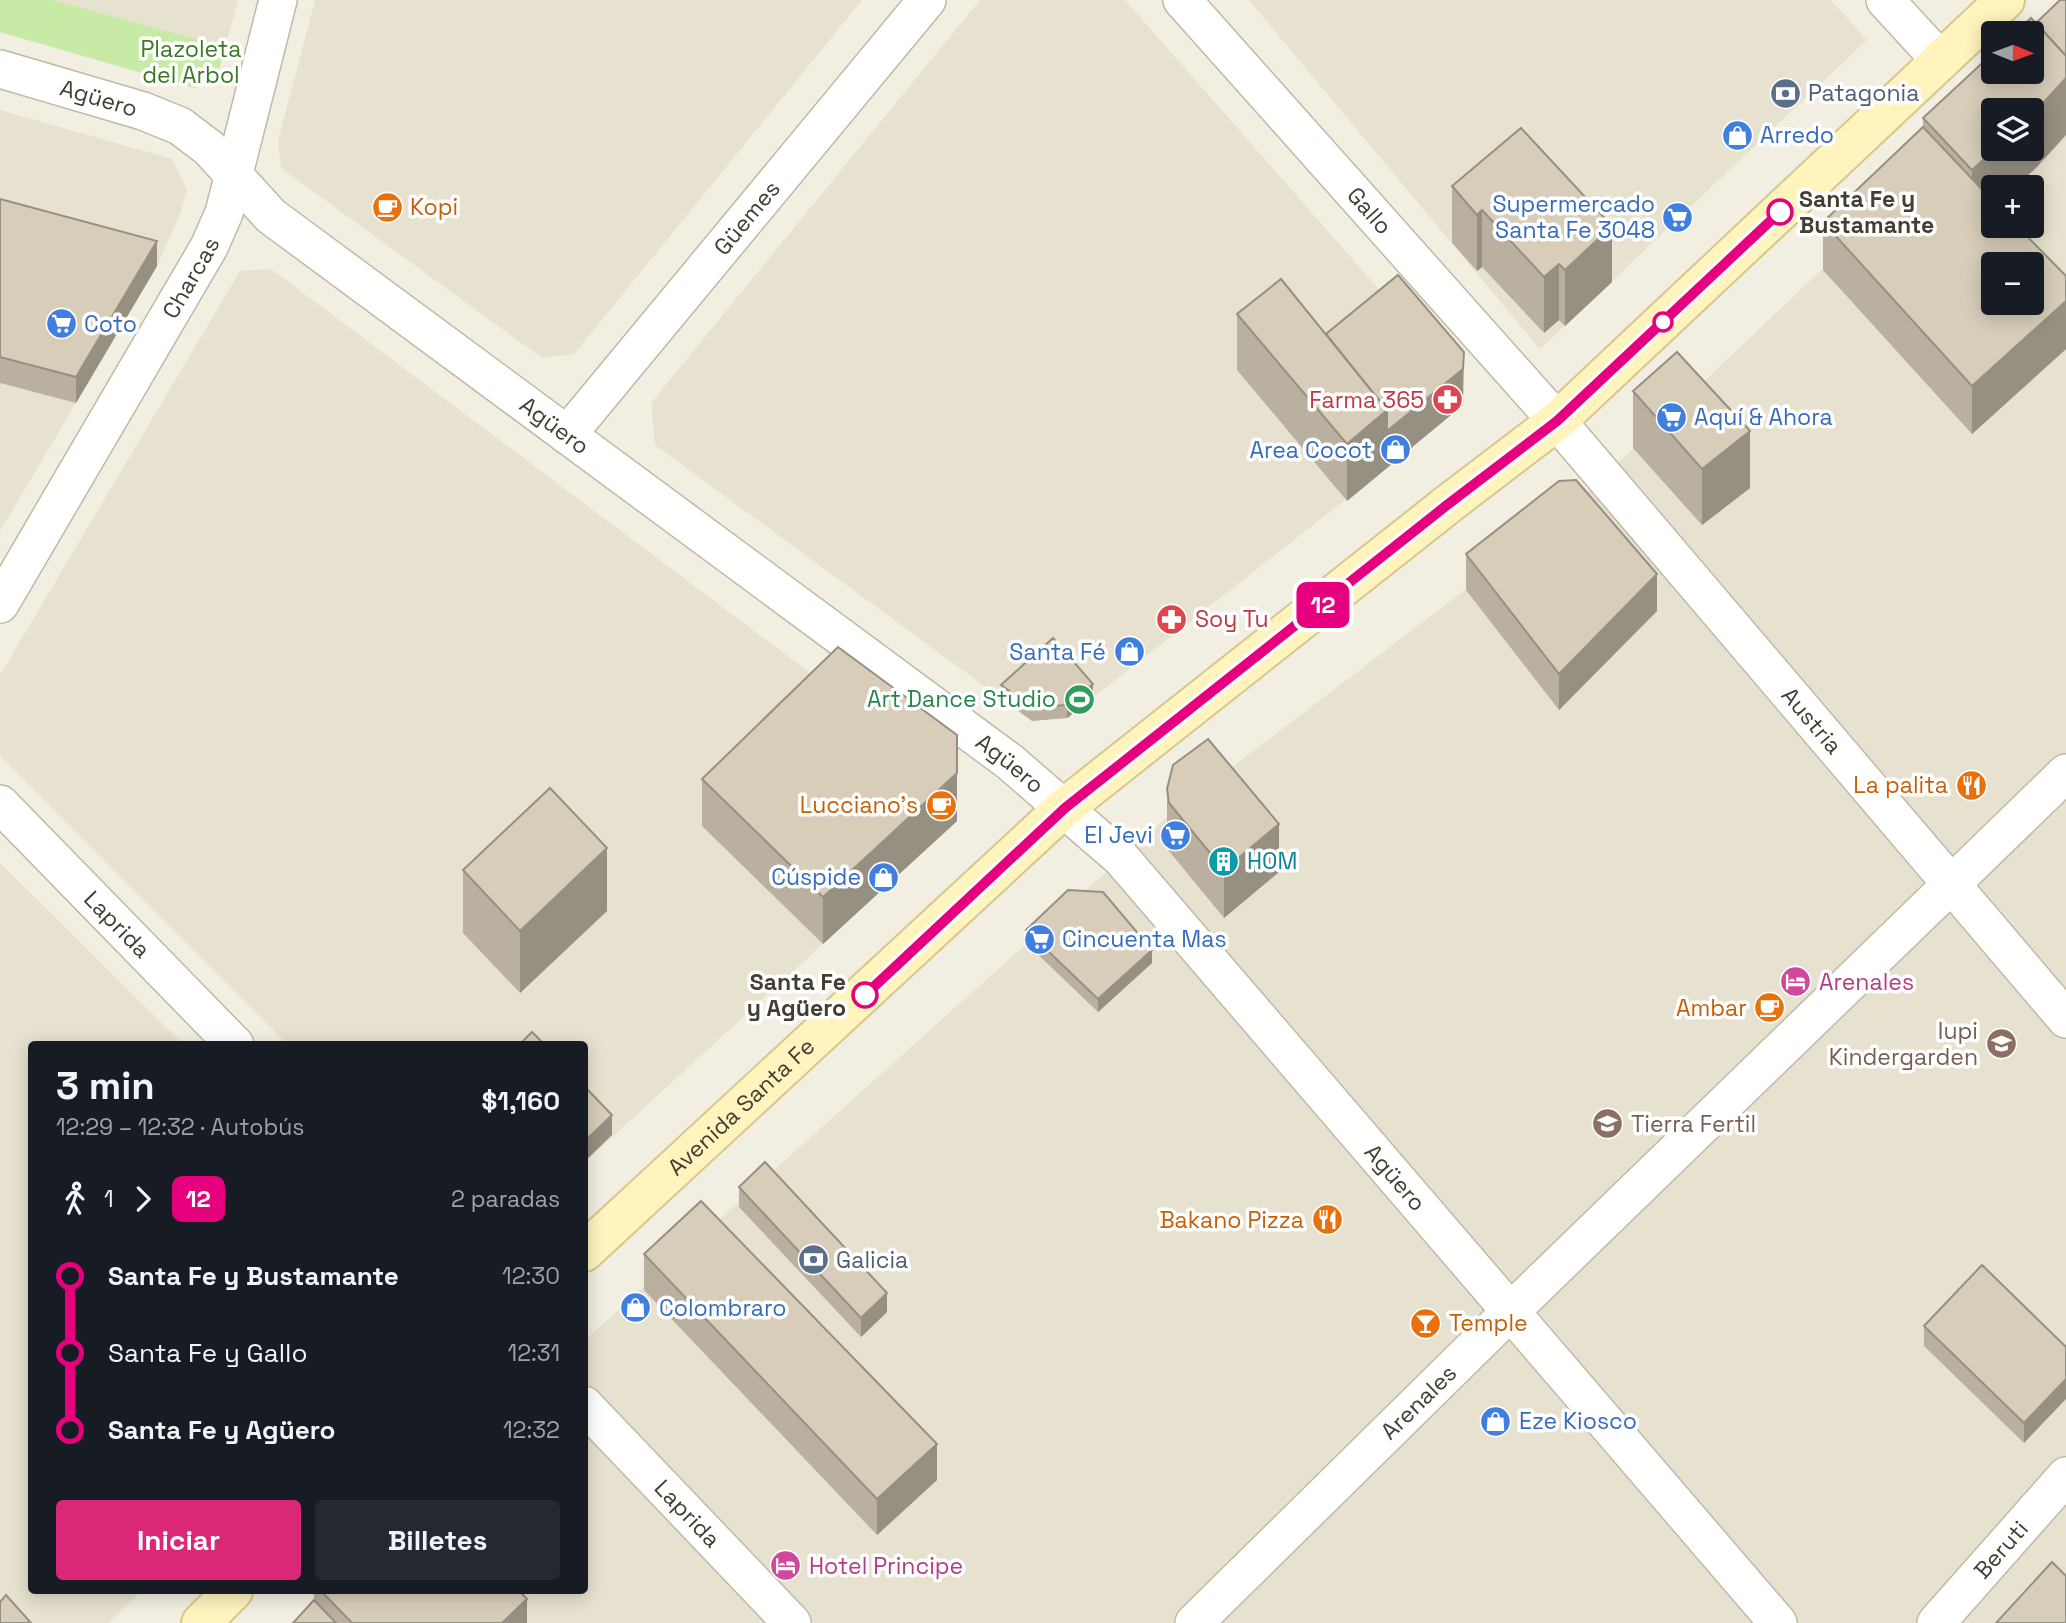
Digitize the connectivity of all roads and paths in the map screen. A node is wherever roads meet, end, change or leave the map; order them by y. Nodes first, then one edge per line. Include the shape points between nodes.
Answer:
1 (278, 0) edge
2 (927, 0) edge
3 (1182, 0) edge
4 (1885, 0) edge
5 (2005, 0) edge
6 (1941, 61) junction
7 (0, 69) edge
8 (234, 176) junction
9 (1557, 421) junction
10 (567, 435) junction
11 (0, 604) edge
12 (2066, 773) edge
13 (0, 804) edge
14 (1065, 808) junction
15 (1953, 885) junction
16 (2066, 1019) edge
17 (231, 1041) edge
18 (588, 1248) edge
19 (1510, 1312) junction
20 (588, 1409) edge
21 (2066, 1476) edge
22 (230, 1594) edge
23 (201, 1623) edge
24 (792, 1623) edge
25 (1194, 1623) edge
26 (1779, 1623) edge
27 (1936, 1623) edge

1 - 8 street, Charcas
2 - 10 street, Güemes
3 - 9 street, Gallo
4 - 6 street
5 - 6 main road, Avenida Santa Fe
6 - 9 main road, Avenida Santa Fe
7 - 8 street, Agüero via 143,110 180,126 209,148
8 - 10 street, Agüero via 271,216
8 - 11 street, Charcas via 225,213 209,247
9 - 14 main road, Avenida Santa Fe
9 - 15 street, Austria
10 - 14 street, Agüero via 1010,762
12 - 15 street, Arenales
13 - 17 street, Laprida
14 - 18 main road, Avenida Santa Fe
14 - 19 street, Agüero via 1121,858
15 - 16 street, Austria
15 - 19 street, Arenales
19 - 25 street, Arenales
19 - 26 street, Agüero
20 - 24 street, Laprida
21 - 27 street, Beruti
22 - 23 main road

